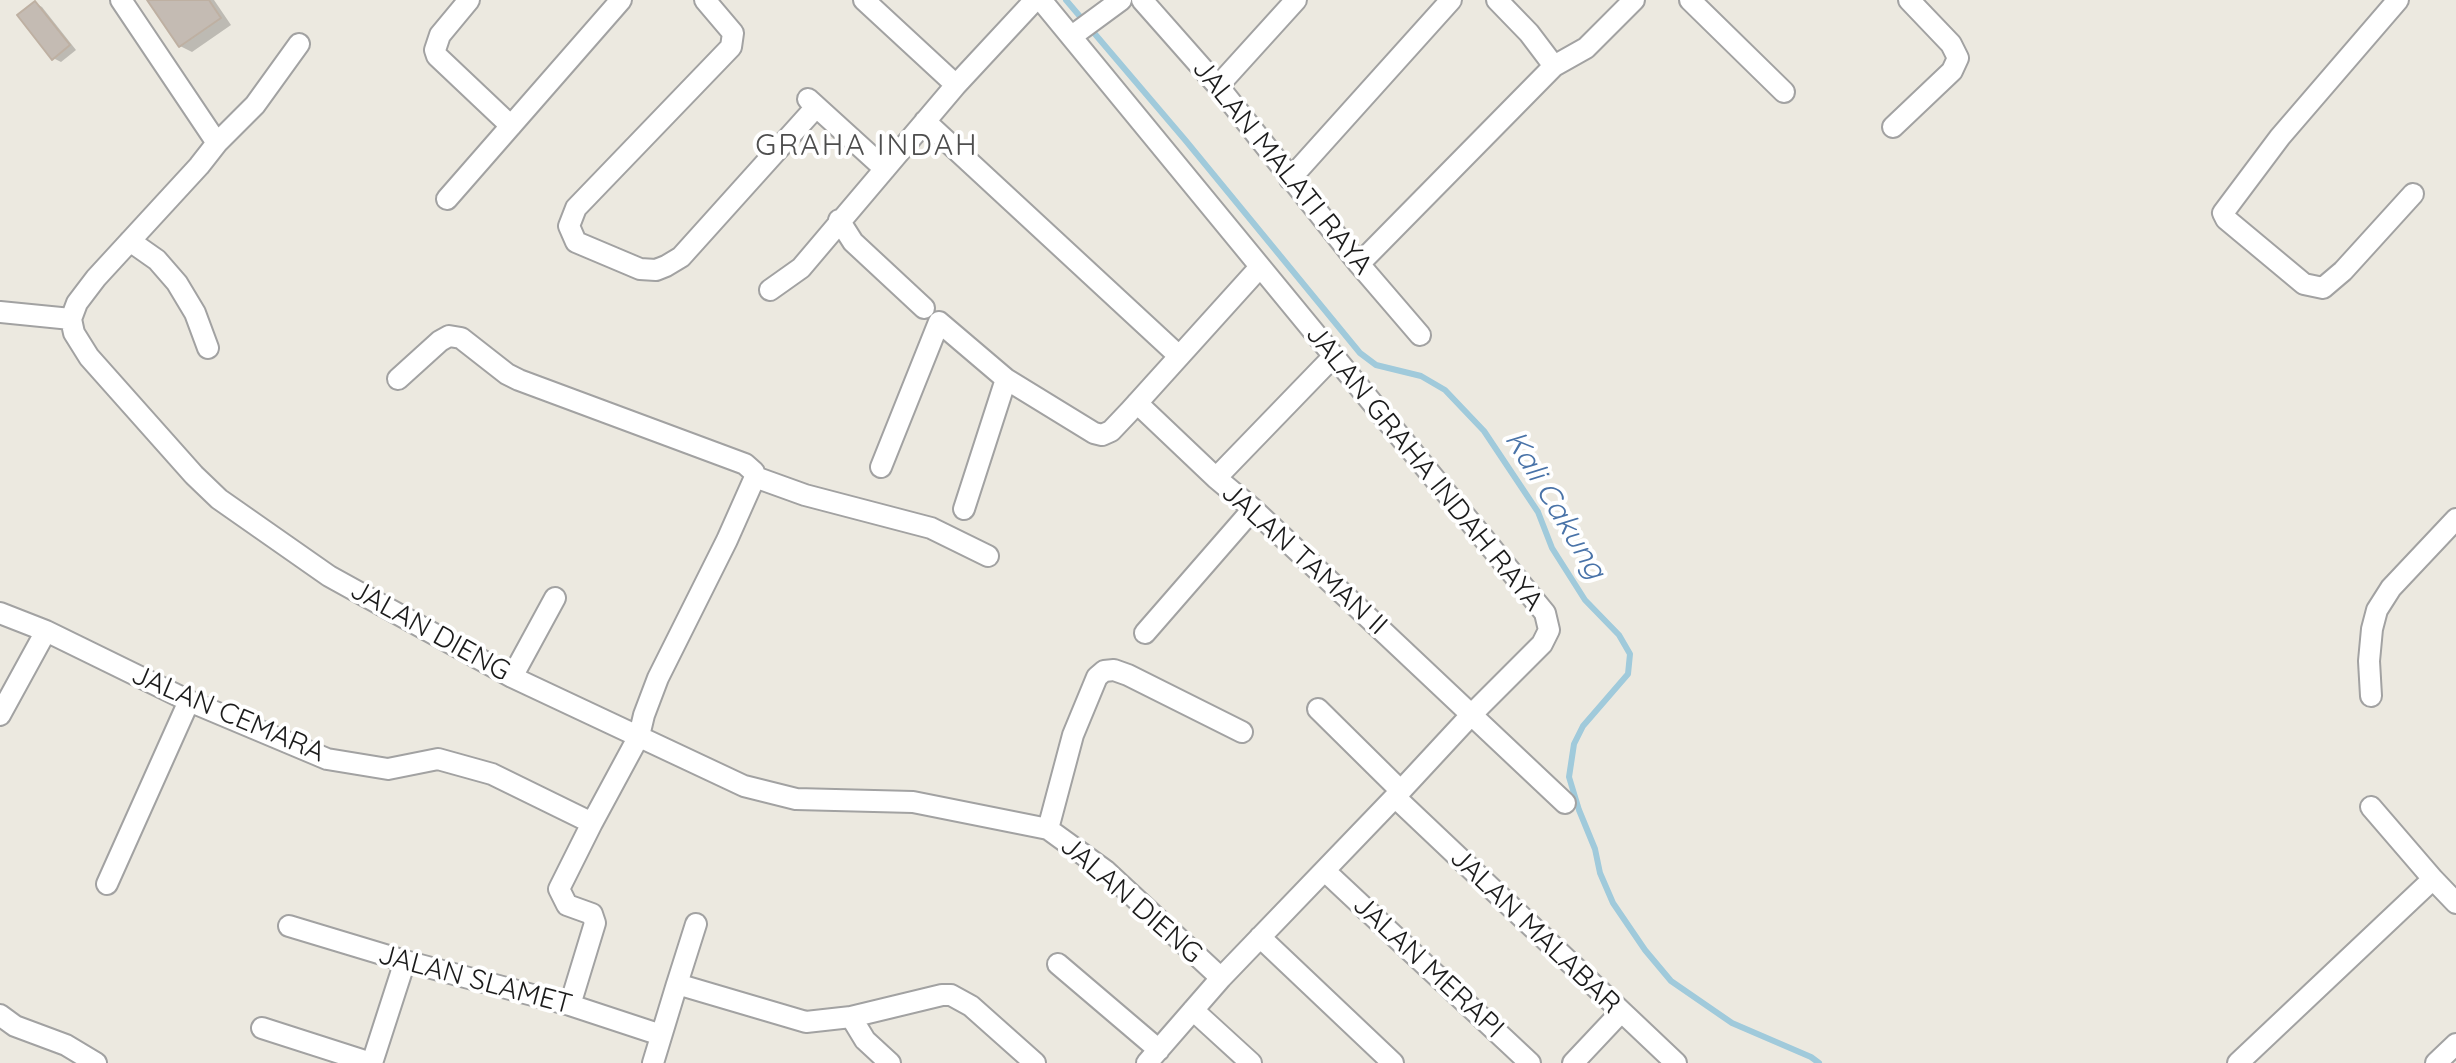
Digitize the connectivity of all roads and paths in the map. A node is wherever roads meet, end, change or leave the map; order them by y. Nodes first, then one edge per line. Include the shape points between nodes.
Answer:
1 (121, 0) edge
2 (469, 0) edge
3 (621, 0) edge
4 (705, 0) edge
5 (864, 0) edge
6 (1035, 0) edge
7 (1041, 0) edge
8 (1120, 0) edge
9 (1296, 0) edge
10 (1451, 0) edge
11 (1497, 0) edge
12 (1634, 0) edge
13 (1690, 0) edge
14 (1909, 0) edge
15 (2398, 0) edge
16 (1145, 1) edge
17 (1078, 31) junction
18 (299, 44) dead end
19 (1554, 66) junction
20 (956, 85) junction
21 (1218, 86) junction
22 (1784, 92) dead end
23 (925, 121) junction
24 (511, 126) junction
25 (1893, 127) dead end
26 (217, 143) junction
27 (885, 169) junction
28 (1290, 179) junction
29 (2413, 194) dead end
30 (447, 199) dead end
31 (839, 220) junction
32 (130, 241) junction
33 (1359, 264) junction
34 (1260, 267) junction
35 (770, 290) dead end
36 (0, 312) edge
37 (931, 315) junction
38 (71, 319) junction
39 (1420, 335) dead end
40 (208, 348) dead end
41 (1179, 356) junction
42 (1333, 357) junction
43 (398, 379) dead end
44 (1006, 379) junction
45 (1137, 403) junction
46 (881, 467) dead end
47 (755, 477) junction
48 (1216, 478) junction
49 (964, 509) dead end
50 (1253, 509) junction
51 (2456, 519) edge
52 (988, 556) dead end
53 (555, 598) dead end
54 (0, 613) edge
55 (46, 631) junction
56 (1145, 633) dead end
57 (512, 677) junction
58 (2371, 696) dead end
59 (189, 701) junction
60 (1318, 709) dead end
61 (1472, 714) junction
62 (0, 715) edge
63 (1242, 732) dead end
64 (639, 736) junction
65 (1398, 794) junction
66 (1565, 803) dead end
67 (2371, 807) dead end
68 (592, 823) junction
69 (1048, 829) junction
70 (1325, 871) junction
71 (2433, 879) junction
72 (107, 884) dead end
73 (2456, 903) edge
74 (696, 924) dead end
75 (289, 926) dead end
76 (1260, 937) junction
77 (405, 961) junction
78 (1058, 964) dead end
79 (1221, 978) junction
80 (677, 984) junction
81 (570, 1005) junction
82 (1193, 1010) junction
83 (1621, 1012) junction
84 (0, 1015) edge
85 (851, 1017) junction
86 (262, 1028) dead end
87 (661, 1035) junction
88 (2456, 1044) edge
89 (1153, 1057) edge
90 (96, 1063) edge
91 (372, 1063) edge
92 (653, 1063) edge
93 (890, 1063) edge
94 (1035, 1063) edge
95 (1251, 1063) edge
96 (1393, 1063) edge
97 (1530, 1063) edge
98 (1573, 1063) edge
99 (1676, 1063) edge
100 (2238, 1063) edge
101 (2436, 1063) edge

1 - 26 street
2 - 24 street via 440,35 435,50
3 - 24 street
4 - 27 street via 733,33 731,47 576,208 569,226 576,242 640,269 666,266 681,257 812,103
5 - 20 street
6 - 20 street
7 - 17 street, JALAN GRAHA INDAH RAYA
8 - 17 street
9 - 21 street
10 - 28 street
11 - 19 street
12 - 19 street via 1586,48
13 - 22 street
14 - 25 street via 1958,58 1952,71
15 - 29 street via 2280,137 2223,213 2304,284 2323,288
16 - 21 street, JALAN MALATI RAYA
17 - 34 street, JALAN GRAHA INDAH RAYA
18 - 26 street via 255,105
19 - 33 street
20 - 23 street
21 - 28 street, JALAN MALATI RAYA
23 - 27 street
23 - 41 street
24 - 30 street
26 - 32 street
27 - 31 street
28 - 33 street, JALAN MALATI RAYA
31 - 35 street via 801,268
31 - 37 street via 853,242
32 - 38 street via 77,303
32 - 40 street via 177,283
33 - 39 street, JALAN MALATI RAYA
34 - 41 street
34 - 42 street, JALAN GRAHA INDAH RAYA
36 - 38 street
37 - 44 street
37 - 46 street
38 - 57 street, JALAN DIENG via 89,357 219,499 329,576
41 - 45 street
42 - 48 street
42 - 61 street, JALAN GRAHA INDAH RAYA via 1545,613 1549,630 1542,644
43 - 47 street via 440,341 461,338 519,380 745,464
44 - 45 street via 1102,435
44 - 49 street
45 - 48 street, JALAN TAMAN II
47 - 52 street via 931,528
47 - 64 street via 658,678
48 - 50 street, JALAN TAMAN II
50 - 56 street
50 - 61 street, JALAN TAMAN II
51 - 58 street via 2377,610 2369,661
53 - 57 street
54 - 55 street, JALAN CEMARA
55 - 59 street, JALAN CEMARA
55 - 62 street
57 - 64 street, JALAN DIENG
59 - 68 street, JALAN CEMARA via 327,759 388,769 438,759 492,774
59 - 72 street
60 - 65 street, JALAN MALABAR
61 - 65 street, JALAN GRAHA INDAH RAYA
61 - 66 street, JALAN TAMAN II
63 - 69 street via 1128,675 1104,671 1073,735
64 - 68 street
64 - 69 street, JALAN DIENG via 744,786 796,799 913,802
65 - 70 street, JALAN GRAHA INDAH RAYA
65 - 83 street, JALAN MALABAR
67 - 71 street
68 - 81 street via 559,889 567,905 592,914 595,923
69 - 79 street, JALAN DIENG via 1106,871
70 - 76 street, JALAN GRAHA INDAH RAYA
70 - 97 street, JALAN MERAPI
71 - 73 street
71 - 100 street
74 - 80 street
75 - 77 street, JALAN SLAMET
76 - 79 street, JALAN GRAHA INDAH RAYA
76 - 96 street
77 - 81 street, JALAN SLAMET
77 - 91 street
78 - 89 street
79 - 82 street, JALAN GRAHA INDAH RAYA
80 - 85 street via 806,1022
80 - 87 street
81 - 87 street, JALAN SLAMET
82 - 89 street, JALAN GRAHA INDAH RAYA
82 - 95 street
83 - 98 street
83 - 99 street, JALAN MALABAR
84 - 90 street
85 - 93 street via 865,1040
85 - 94 street via 951,995 971,1006
86 - 91 street
87 - 92 street
88 - 101 street

